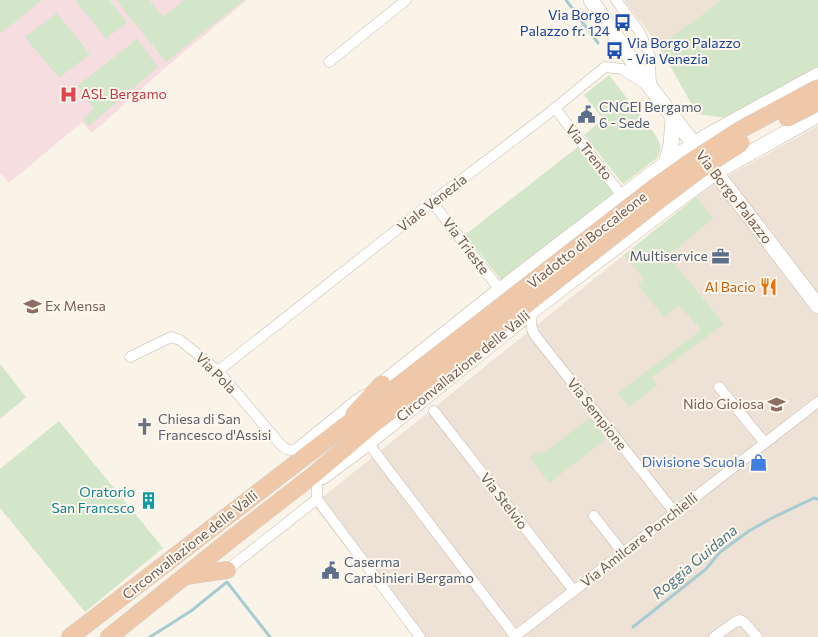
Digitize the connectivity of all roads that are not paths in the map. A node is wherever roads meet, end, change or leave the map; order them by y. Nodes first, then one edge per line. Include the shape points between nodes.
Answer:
1 (406, 0) edge
2 (591, 0) edge
3 (616, 0) edge
4 (329, 62) dead end
5 (818, 75) edge
6 (651, 88) junction
7 (818, 89) edge
8 (818, 102) edge
9 (555, 108) junction
10 (818, 115) edge
11 (673, 118) junction
12 (694, 145) junction
13 (666, 163) junction
14 (714, 169) junction
15 (622, 196) junction
16 (432, 202) junction
17 (500, 290) junction
18 (818, 306) edge
19 (533, 310) junction
20 (130, 357) dead end
21 (218, 371) junction
22 (382, 384) junction
23 (719, 387) dead end
24 (818, 402) edge
25 (434, 412) dead end
26 (372, 416) junction
27 (342, 428) junction
28 (368, 443) junction
29 (765, 443) junction
30 (317, 481) junction
31 (317, 499) junction
32 (675, 513) junction
33 (594, 516) dead end
34 (231, 538) junction
35 (622, 553) junction
36 (227, 570) joint
37 (186, 576) junction
38 (574, 591) junction
39 (70, 637) edge
40 (109, 637) edge
41 (420, 637) edge
42 (514, 637) edge
43 (714, 637) edge
44 (757, 637) edge

1 - 4 street
2 - 6 main road, Via Borgo Palazzo
3 - 6 street via 639,31 650,56
5 - 12 main road
6 - 9 street, Viale Venezia via 622,69 605,67
6 - 11 main road, Via Borgo Palazzo
7 - 14 main road via 719,147 713,154
7 - 26 highway, Viadotto di Boccaleone, bridge via 740,130 655,187
8 - 26 highway, Viadotto di Boccaleone, bridge via 746,140 699,170
9 - 15 street, Via Trento
9 - 16 street, Viale Venezia
10 - 14 main road, Circonvallazione delle Valli
11 - 12 main road, Via Borgo Palazzo
11 - 13 main road via 671,145
12 - 13 main road
12 - 14 main road, Via Borgo Palazzo
13 - 15 main road
14 - 18 main road, Via Borgo Palazzo
14 - 19 main road, Circonvallazione delle Valli
15 - 17 main road
16 - 17 street, Via Trieste
16 - 21 street, Viale Venezia
17 - 22 main road
19 - 28 main road, Circonvallazione delle Valli
19 - 32 street, Via Sempione via 531,322 534,334
20 - 21 street, Via Pola via 171,336 180,340
21 - 22 street, Via Pola via 282,446 292,451 356,400
22 - 27 highway
23 - 29 street
24 - 29 street, Via Amilcare Ponchielli
25 - 38 street, Via Stelvio
26 - 27 highway, Circonvallazione delle Valli
26 - 34 highway, Circonvallazione delle Valli via 312,476
27 - 39 highway, Circonvallazione delle Valli
28 - 30 main road, Circonvallazione delle Valli
28 - 42 street
29 - 32 street, Via Amilcare Ponchielli
30 - 31 street
30 - 34 highway via 274,515
31 - 36 street
31 - 41 street
32 - 35 street, Via Amilcare Ponchielli
33 - 35 street
34 - 37 highway, Circonvallazione delle Valli
35 - 38 street, Via Amilcare Ponchielli
36 - 37 highway
37 - 40 highway, Circonvallazione delle Valli
38 - 42 street, Via Amilcare Ponchielli
43 - 44 street via 740,620

